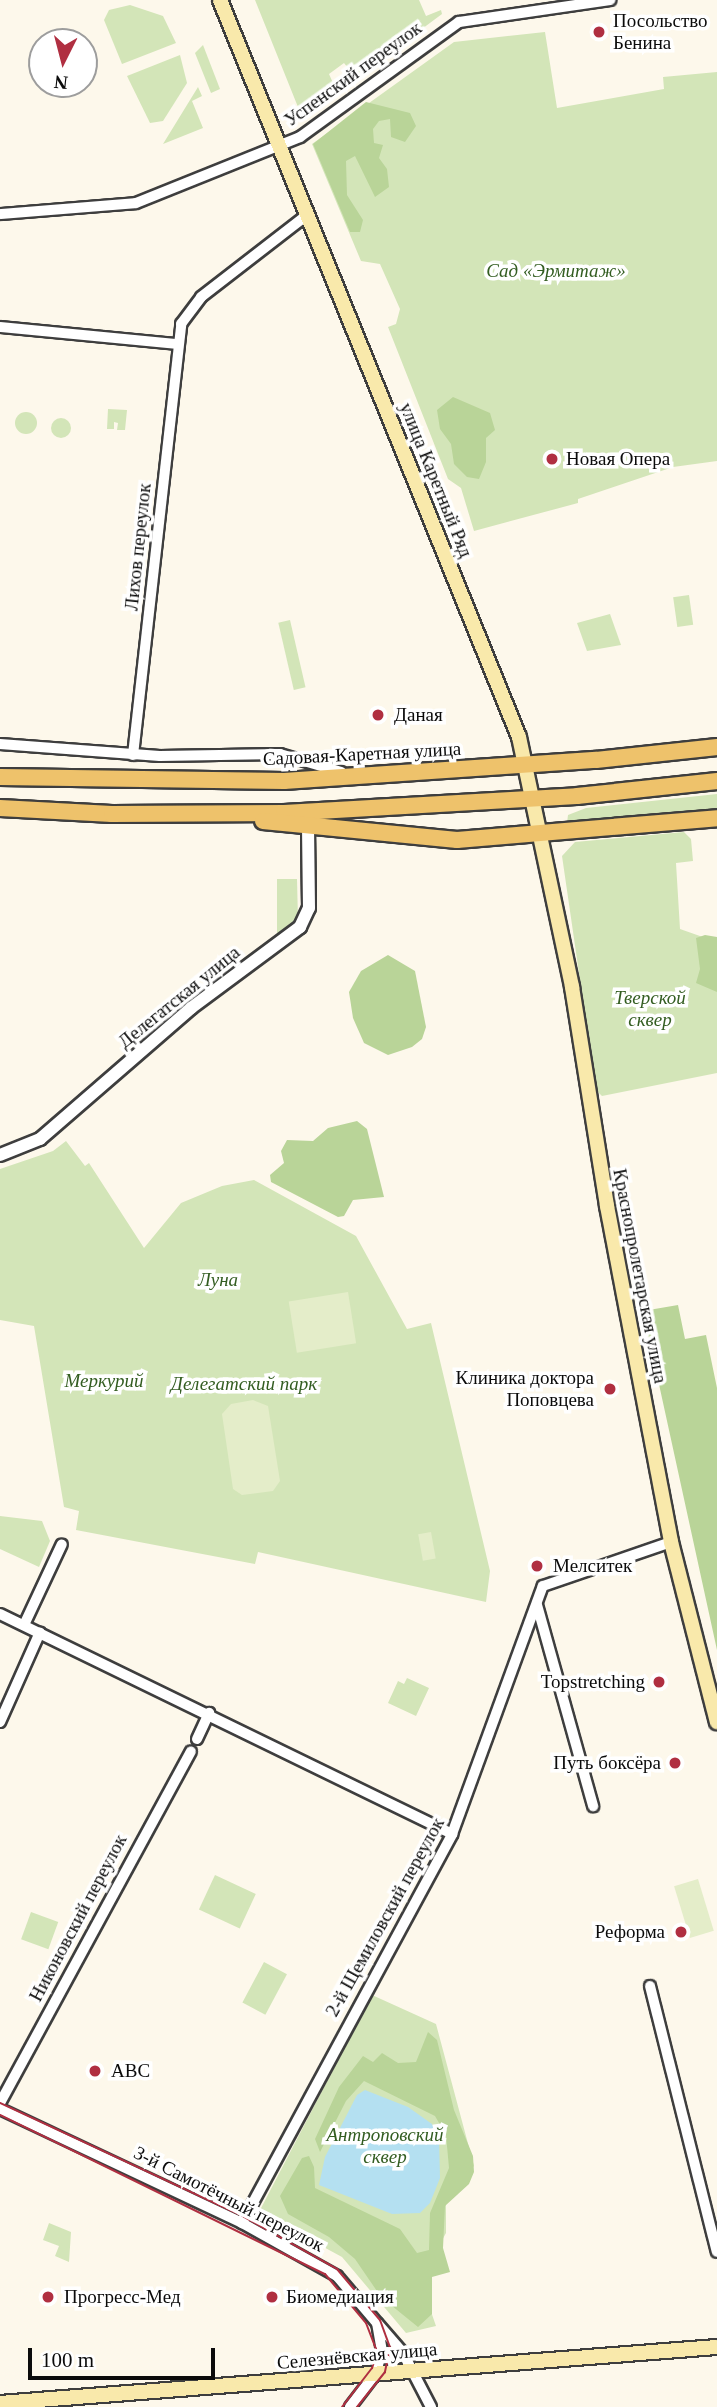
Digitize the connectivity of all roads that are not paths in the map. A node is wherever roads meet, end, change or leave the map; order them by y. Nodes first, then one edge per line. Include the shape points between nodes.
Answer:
1 (220, 0) edge
2 (610, 0) edge
3 (279, 146) junction
4 (0, 214) edge
5 (307, 215) junction
6 (0, 327) edge
7 (178, 344) junction
8 (0, 744) edge
9 (717, 747) edge
10 (133, 755) junction
11 (526, 765) junction
12 (3, 776) edge
13 (359, 776) junction
14 (717, 781) edge
15 (534, 798) junction
16 (3, 809) edge
17 (201, 814) junction
18 (717, 818) edge
19 (308, 827) junction
20 (541, 834) junction
21 (0, 1155) edge
22 (671, 1542) junction
23 (62, 1544) dead end
24 (537, 1605) junction
25 (0, 1614) edge
26 (24, 1625) junction
27 (40, 1632) junction
28 (209, 1713) junction
29 (0, 1722) edge
30 (717, 1722) edge
31 (197, 1739) dead end
32 (191, 1751) dead end
33 (593, 1806) dead end
34 (452, 1834) junction
35 (650, 1986) dead end
36 (0, 2106) edge
37 (242, 2223) junction
38 (717, 2252) edge
39 (377, 2323) junction
40 (717, 2347) edge
41 (412, 2370) junction
42 (376, 2372) junction
43 (0, 2403) edge
44 (350, 2407) edge
45 (431, 2407) edge

1 - 3 main road, улица Каретный Ряд
2 - 3 street, Успенский переулок via 459,22 405,57 319,125
3 - 4 street, Успенский переулок via 115,208
3 - 5 main road, улица Каретный Ряд
5 - 7 street, Лихов переулок via 189,308
5 - 11 main road, улица Каретный Ряд via 452,567
6 - 7 street
7 - 10 street, Лихов переулок
8 - 10 street
9 - 11 main road, Садовая-Каретная улица
10 - 13 street via 280,754
11 - 13 main road, Садовая-Каретная улица
11 - 15 main road, улица Каретный Ряд
12 - 13 main road, Садовая-Каретная улица via 206,783
14 - 15 main road
15 - 17 main road
15 - 20 main road, улица Каретный Ряд
16 - 17 main road
17 - 19 main road
18 - 20 main road
19 - 20 main road via 450,839
19 - 21 street, Делегатская улица via 309,908 300,927 191,1008 33,1143
20 - 22 main road, Краснопролетарская улица
22 - 24 street, 2-й Щемиловский переулок via 549,1582
22 - 30 main road, Краснопролетарская улица
23 - 26 street
24 - 33 street
24 - 34 street, 2-й Щемиловский переулок
25 - 26 street
26 - 27 street
27 - 28 street
27 - 29 street
28 - 31 street
28 - 34 street
32 - 36 street, Никоновский переулок
34 - 37 street, 2-й Щемиловский переулок
35 - 38 street
36 - 37 street, 3-й Самотёчный переулок
37 - 39 street, 3-й Самотёчный переулок via 337,2276
39 - 41 street, 3-й Самотёчный переулок
39 - 42 street via 382,2350
40 - 41 main road, Селезнёвская улица
41 - 42 main road, Селезнёвская улица
41 - 45 street, 3-й Самотёчный переулок
42 - 43 main road, Селезнёвская улица
42 - 44 street

